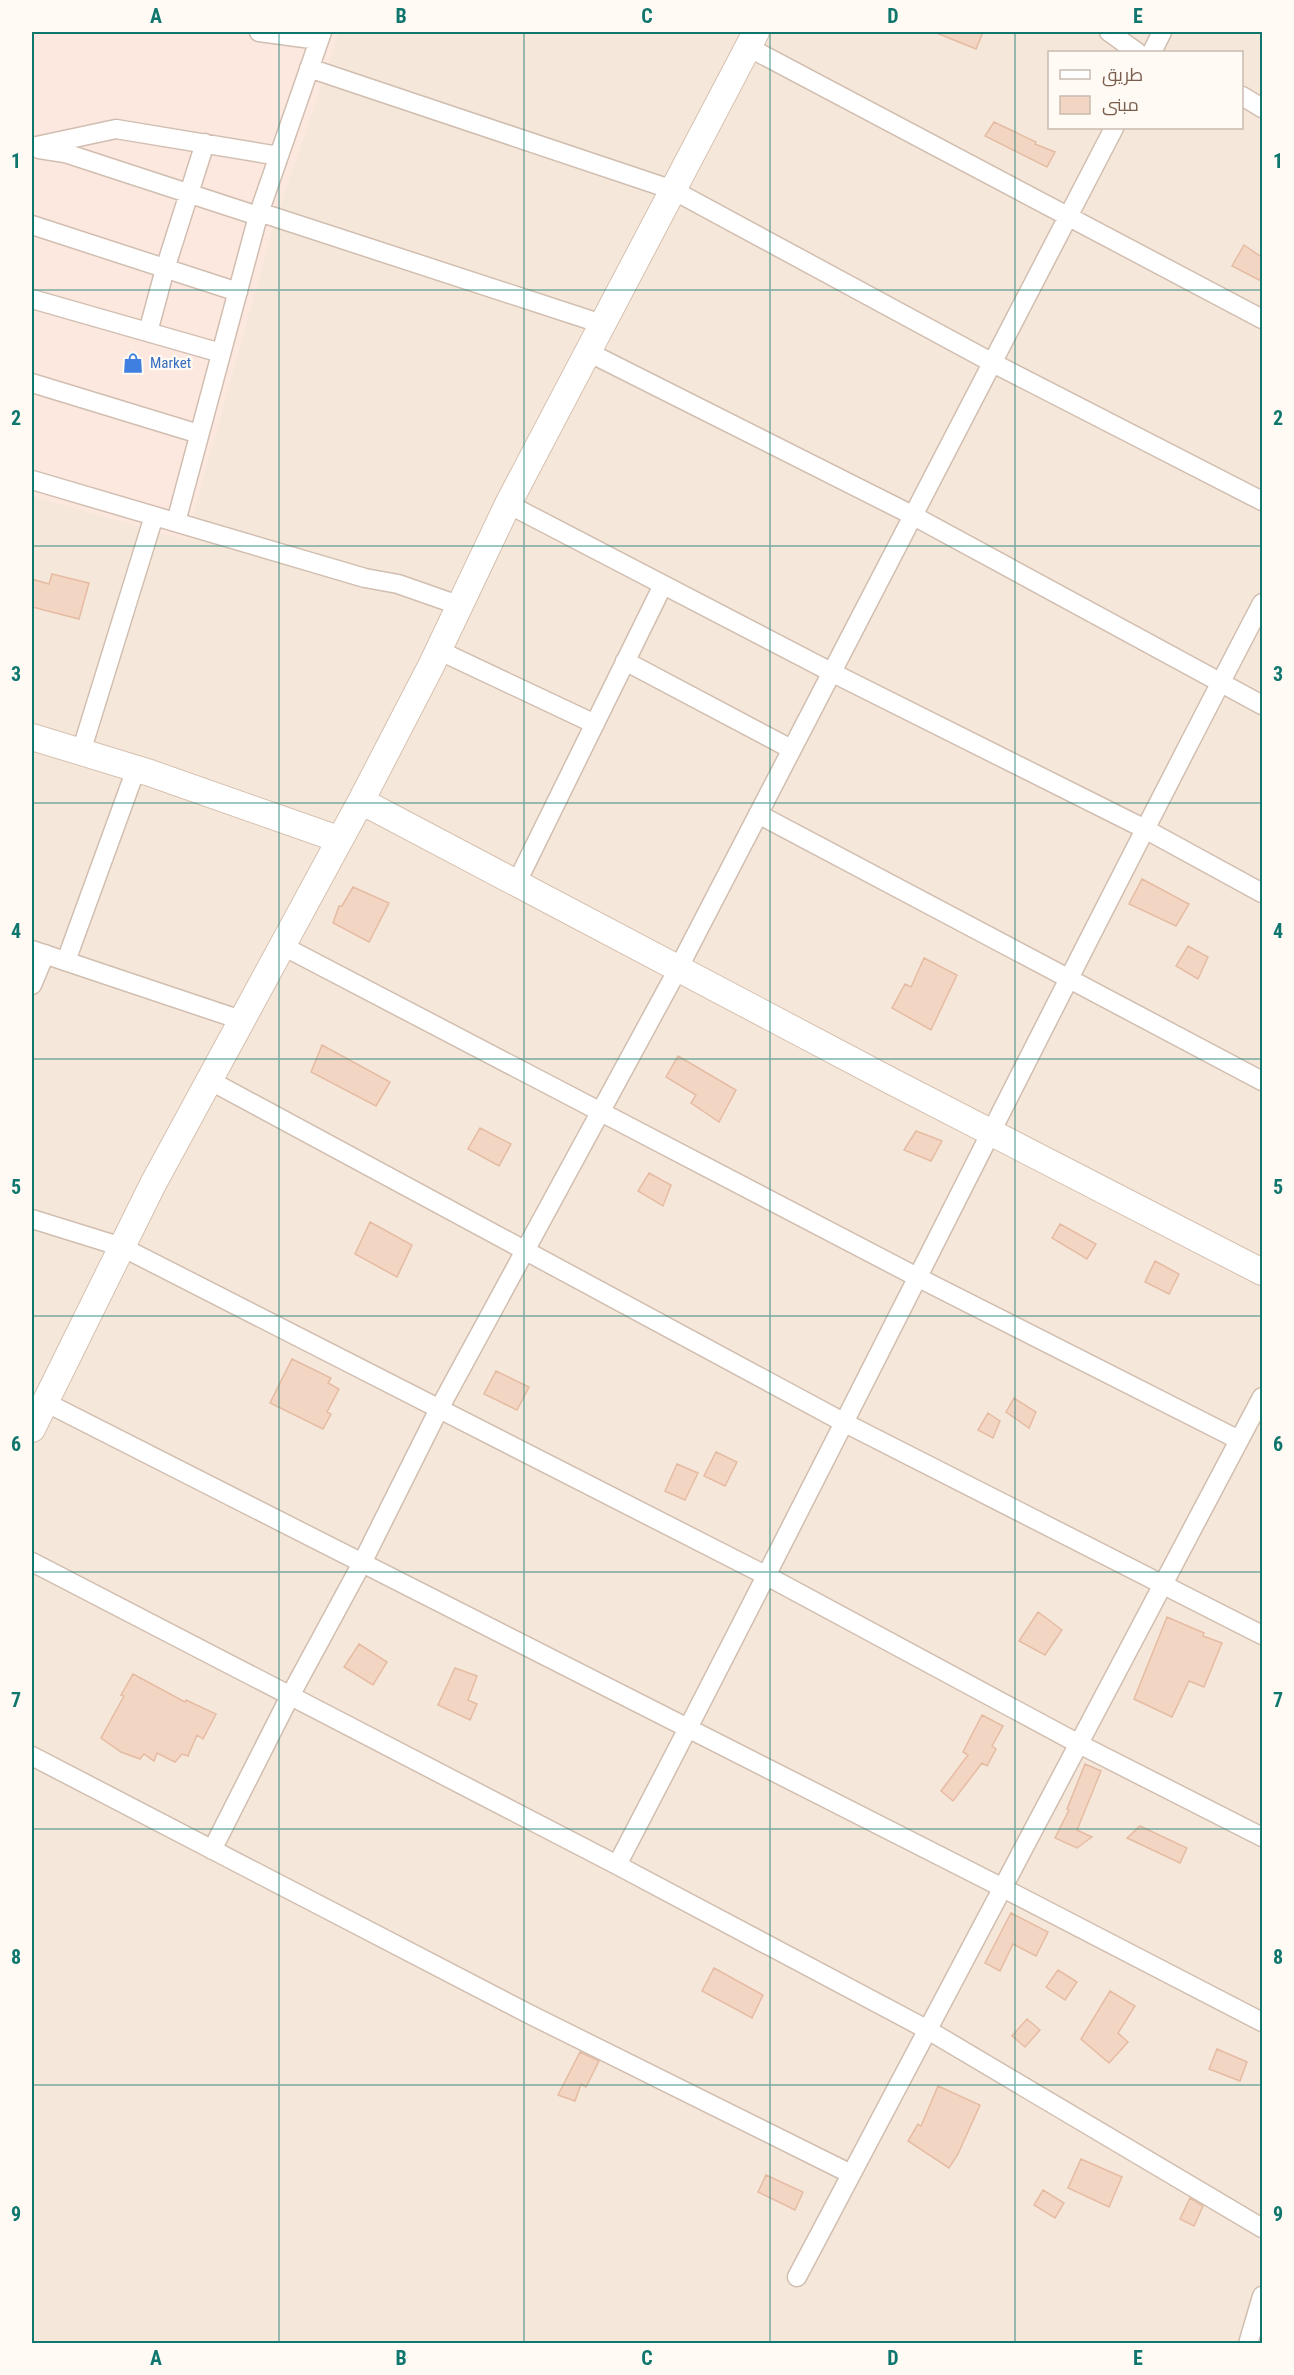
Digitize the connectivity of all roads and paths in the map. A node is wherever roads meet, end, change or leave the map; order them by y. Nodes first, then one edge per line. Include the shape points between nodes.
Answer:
1 (259, 32) edge
2 (1109, 32) edge
3 (1162, 32) edge
4 (320, 36) edge
5 (752, 39) edge
6 (1136, 51) edge
7 (1152, 51) edge
8 (309, 68) junction
9 (1243, 97) edge
10 (1263, 108) edge
11 (1113, 129) edge
12 (205, 143) junction
13 (32, 147) edge
14 (279, 156) junction
15 (673, 190) junction
16 (189, 194) junction
17 (259, 214) junction
18 (1068, 216) junction
19 (32, 225) edge
20 (165, 268) junction
21 (238, 292) junction
22 (32, 299) edge
23 (1263, 319) edge
24 (602, 324) junction
25 (148, 332) junction
26 (588, 352) junction
27 (221, 353) junction
28 (991, 362) junction
29 (32, 382) edge
30 (200, 434) junction
31 (32, 480) edge
32 (1263, 501) edge
33 (508, 504) junction
34 (912, 514) junction
35 (154, 516) junction
36 (176, 522) junction
37 (663, 585) junction
38 (1263, 603) edge
39 (458, 605) junction
40 (438, 650) junction
41 (625, 661) junction
42 (831, 672) junction
43 (1221, 683) junction
44 (1263, 705) edge
45 (595, 724) junction
46 (32, 737) edge
47 (791, 749) junction
48 (81, 752) junction
49 (136, 769) junction
50 (361, 801) junction
51 (758, 814) junction
52 (1144, 830) junction
53 (338, 839) junction
54 (516, 884) junction
55 (1263, 893) edge
56 (281, 945) junction
57 (38, 952) edge
58 (66, 961) junction
59 (678, 969) junction
60 (1068, 980) junction
61 (32, 985) edge
62 (241, 1020) junction
63 (208, 1080) junction
64 (1263, 1081) edge
65 (602, 1112) junction
66 (991, 1132) junction
67 (32, 1219) edge
68 (122, 1247) junction
69 (525, 1251) junction
70 (1263, 1272) edge
71 (917, 1277) junction
72 (1263, 1396) edge
73 (45, 1402) junction
74 (439, 1409) junction
75 (843, 1422) junction
76 (32, 1428) edge
77 (1239, 1440) junction
78 (32, 1562) edge
79 (362, 1563) junction
80 (766, 1576) junction
81 (1163, 1586) junction
82 (1263, 1635) edge
83 (290, 1696) junction
84 (688, 1729) junction
85 (1079, 1744) junction
86 (32, 1756) edge
87 (1263, 1837) edge
88 (212, 1850) junction
89 (616, 1865) junction
90 (1003, 1888) junction
91 (1263, 2022) edge
92 (927, 2030) junction
93 (852, 2174) junction
94 (1263, 2228) edge
95 (797, 2277) dead end
96 (1263, 2296) edge
97 (1248, 2343) edge

1 - 4 street
2 - 6 street
3 - 7 street
4 - 8 street
5 - 15 street
5 - 18 street
8 - 14 street
8 - 15 street
9 - 10 street
11 - 18 street
12 - 13 street via 116,129
12 - 14 street
12 - 16 street
13 - 16 street via 65,153
14 - 17 street
15 - 24 street
15 - 28 street
16 - 17 street
16 - 20 street
17 - 21 street
17 - 24 street
18 - 23 street
18 - 28 street
19 - 20 street
20 - 21 street
20 - 25 street
21 - 27 street
22 - 25 street
24 - 26 street
25 - 27 street
26 - 33 street
26 - 34 street
27 - 30 street
28 - 32 street
28 - 34 street
29 - 30 street
30 - 36 street
31 - 35 street
33 - 37 street
33 - 39 street
34 - 42 street
34 - 43 street
35 - 36 street
35 - 48 street
36 - 39 street via 365,578 398,584
37 - 41 street
37 - 42 street
38 - 43 street
39 - 40 street
40 - 45 street
40 - 50 street
41 - 45 street
41 - 47 street
42 - 47 street
42 - 52 street
43 - 44 street
43 - 52 street
45 - 54 street
46 - 48 street
47 - 51 street
48 - 49 street
49 - 53 street
49 - 58 street
50 - 53 street
50 - 54 street
51 - 59 street
51 - 60 street
52 - 55 street
52 - 60 street
53 - 56 street
54 - 59 street
56 - 62 street
56 - 65 street
57 - 58 street
57 - 61 street
58 - 62 street
59 - 65 street
59 - 66 street
60 - 64 street
60 - 66 street
62 - 63 street
63 - 68 street
63 - 69 street
65 - 69 street
65 - 71 street
66 - 70 street
66 - 71 street
67 - 68 street
68 - 73 street
68 - 74 street
69 - 74 street
69 - 75 street
71 - 75 street
71 - 77 street
72 - 77 street
73 - 76 street
73 - 79 street
74 - 79 street
74 - 80 street
75 - 80 street
75 - 81 street
77 - 81 street
78 - 83 street
79 - 83 street
79 - 84 street
80 - 84 street
80 - 85 street
81 - 82 street
81 - 85 street
83 - 88 street
83 - 89 street
84 - 89 street
84 - 90 street
85 - 87 street
85 - 90 street
86 - 88 street
88 - 93 street via 529,2014
89 - 92 street
90 - 91 street
90 - 92 street
92 - 93 street
92 - 94 street
93 - 95 street
96 - 97 street

